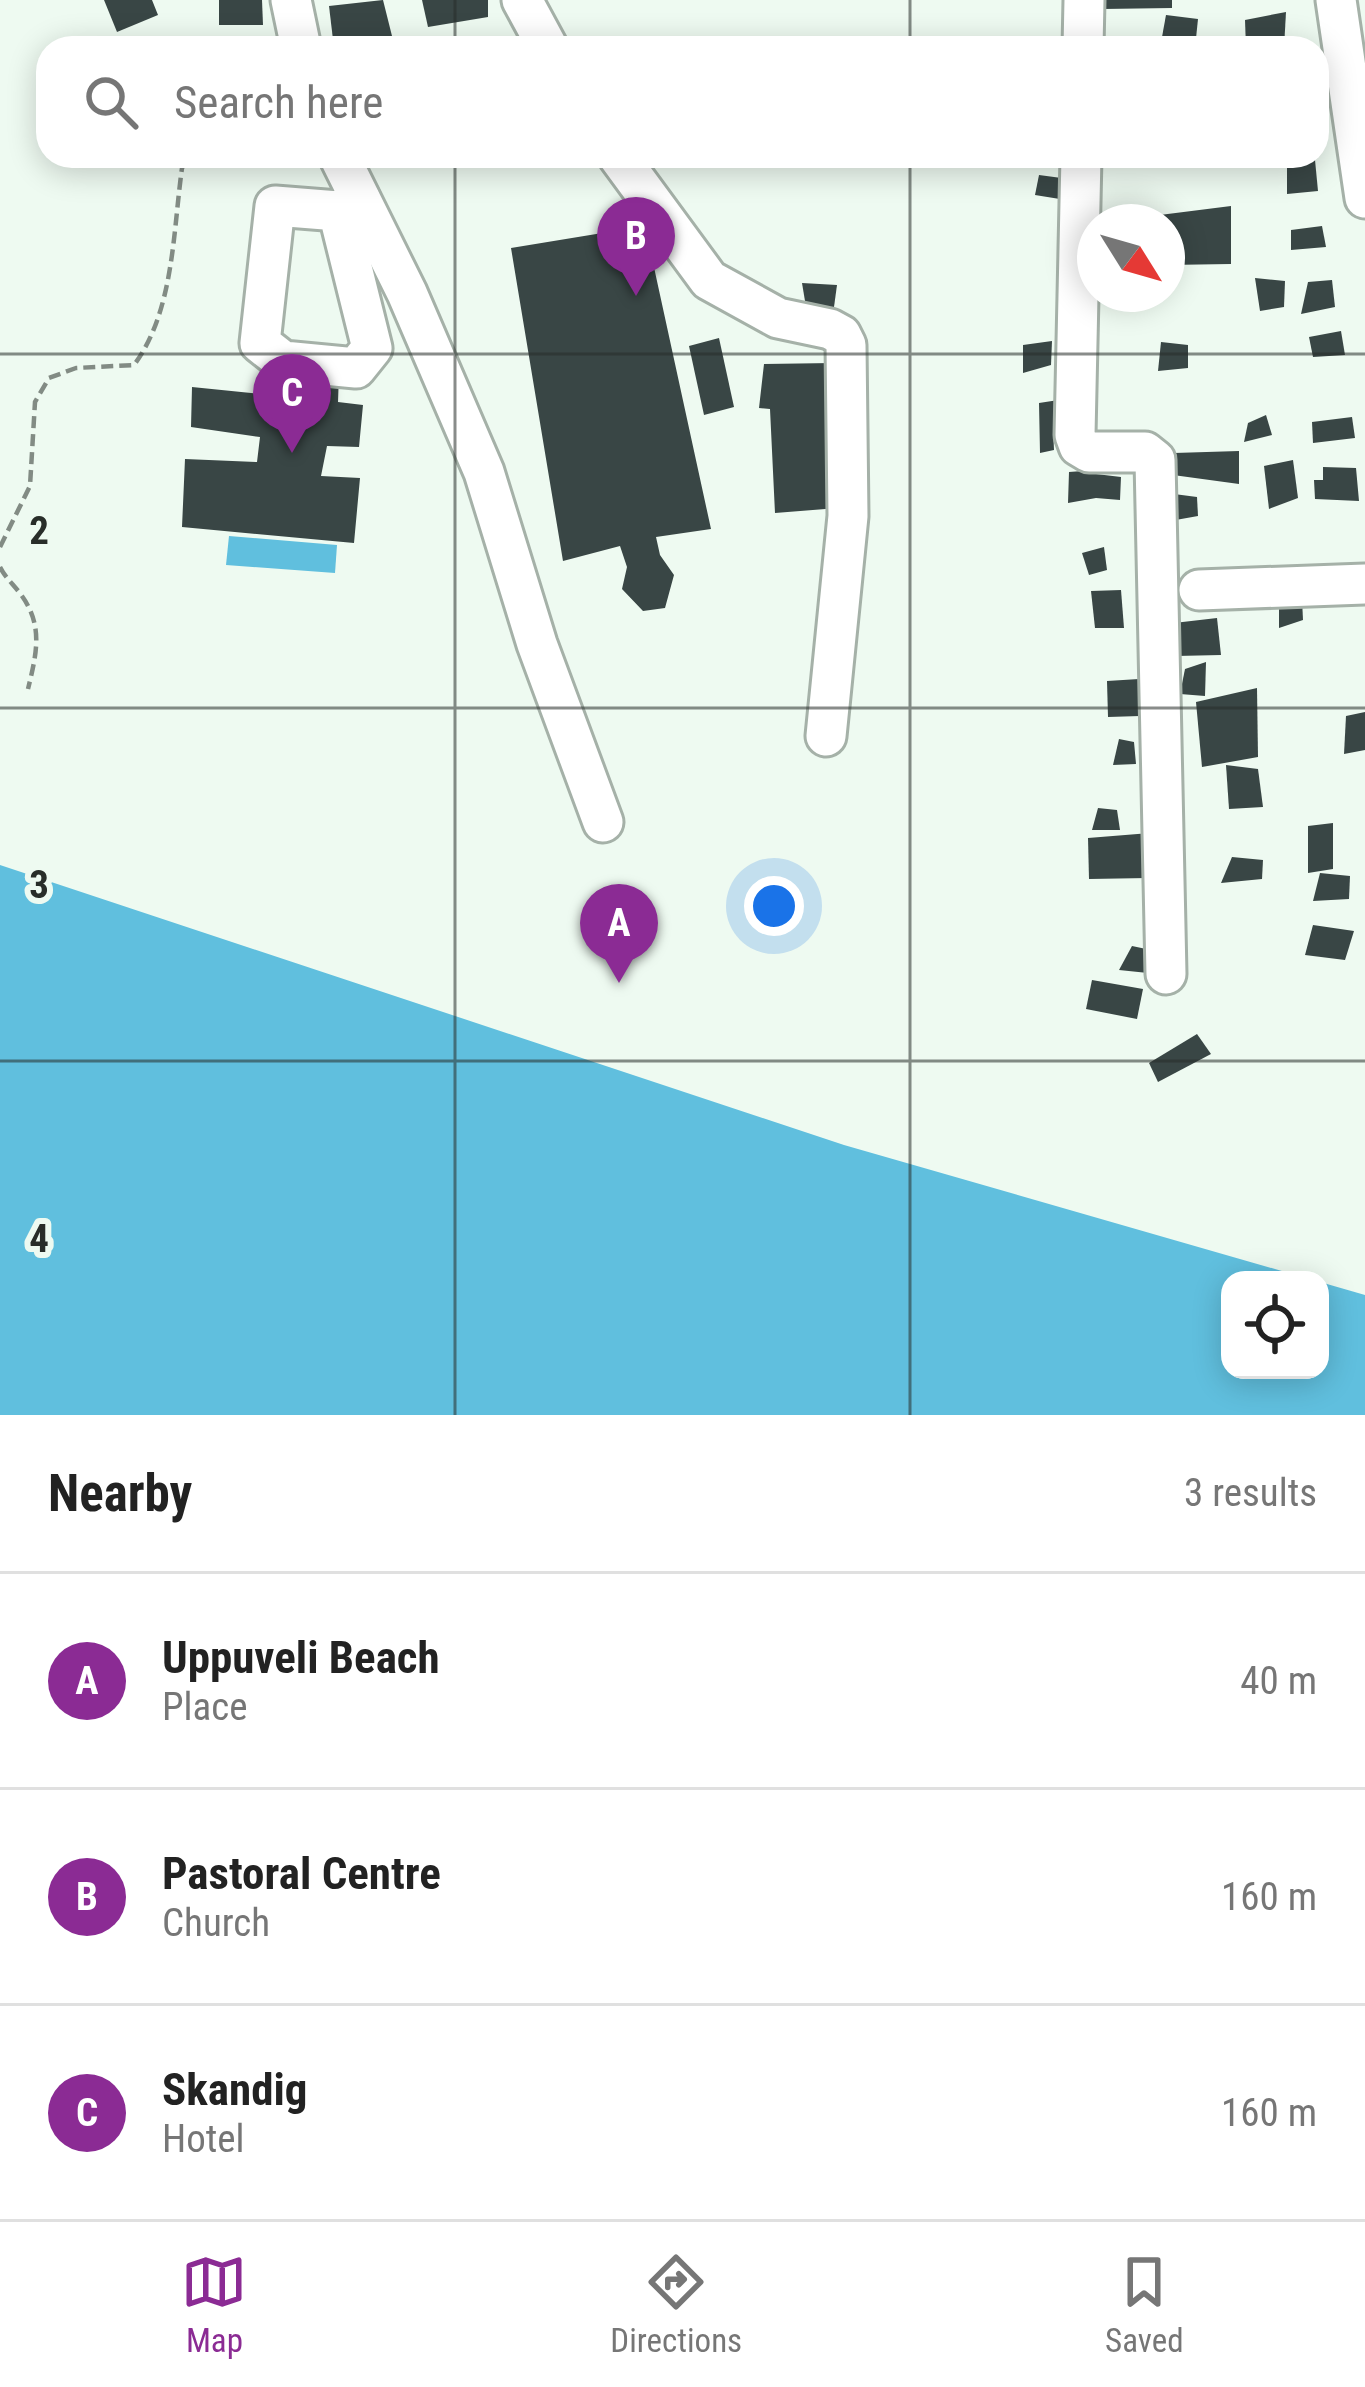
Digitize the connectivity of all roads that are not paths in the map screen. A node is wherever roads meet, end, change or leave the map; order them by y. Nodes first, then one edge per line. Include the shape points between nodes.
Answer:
1 (291, 0) edge
2 (522, 0) edge
3 (1084, 0) edge
4 (1336, 0) edge
5 (298, 36) edge
6 (542, 36) edge
7 (1083, 36) edge
8 (341, 168) edge
9 (627, 168) edge
10 (1081, 168) edge
11 (1365, 197) edge
12 (1365, 584) edge
13 (1199, 590) dead end
14 (826, 736) dead end
15 (603, 822) dead end
16 (1166, 974) dead end

1 - 5 street
2 - 6 street
3 - 7 street
4 - 11 street
8 - 15 street via 349,205 407,293 484,472
9 - 14 street via 709,280 778,318 830,329 846,345 848,516
10 - 16 street via 1075,435 1089,452 1145,452 1155,460
12 - 13 street

